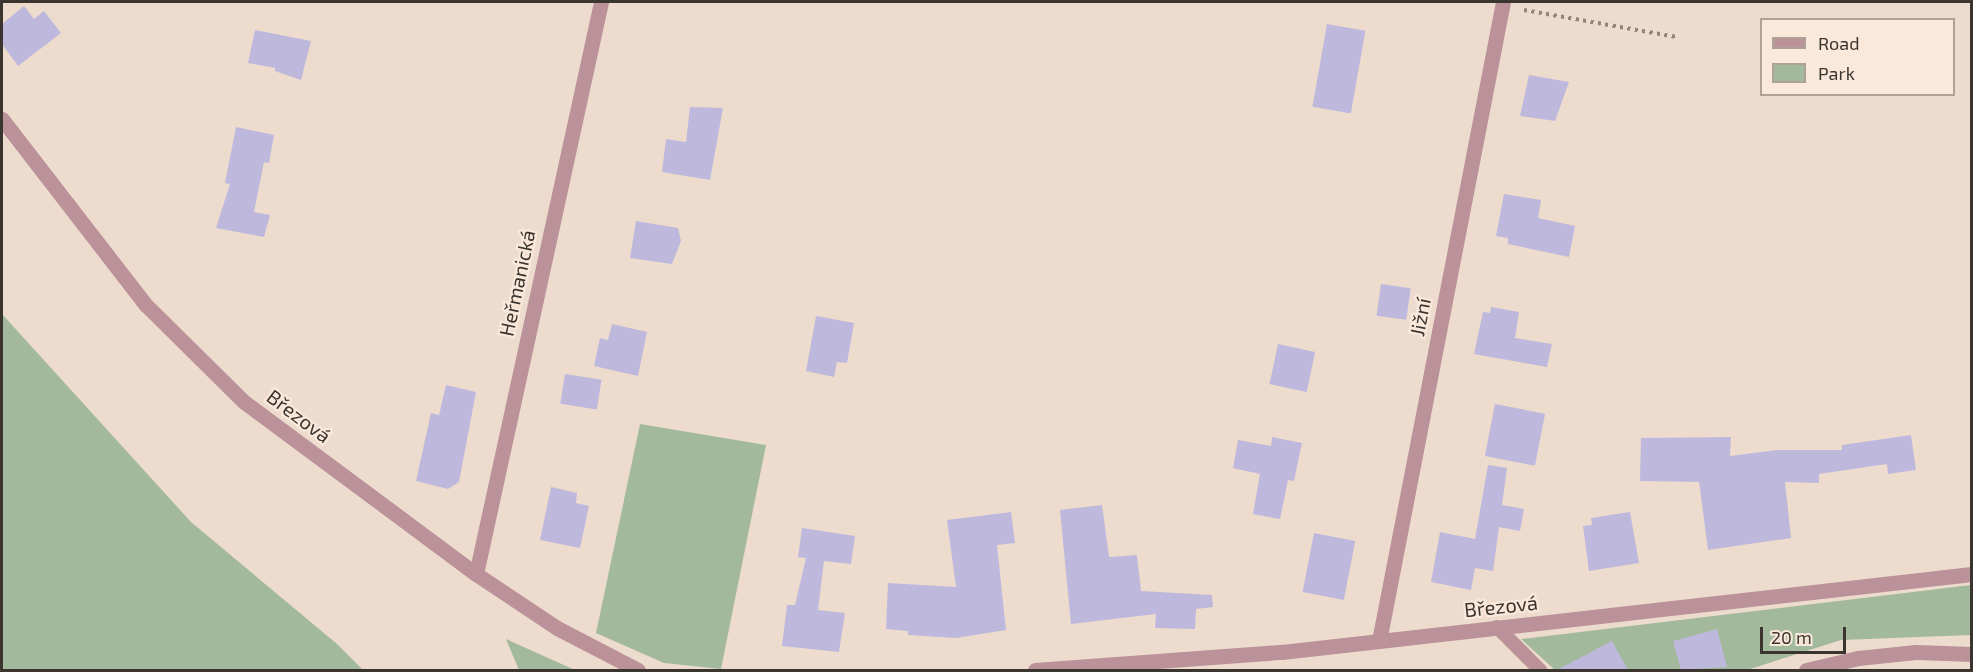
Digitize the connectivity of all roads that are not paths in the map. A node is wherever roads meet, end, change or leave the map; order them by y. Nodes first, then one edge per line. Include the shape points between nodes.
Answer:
1 (601, 2) edge
2 (1503, 4) edge
3 (2, 120) edge
4 (476, 574) junction
5 (1971, 574) edge
6 (1497, 627) junction
7 (1379, 641) junction
8 (1971, 654) edge
9 (1845, 666) edge
10 (638, 670) edge
11 (1035, 670) edge
12 (1540, 670) edge
13 (1806, 670) edge

1 - 4 street, Heřmanická
2 - 7 street, Jižní
3 - 4 street, Březová via 146,305 243,401
4 - 10 street, Březová via 557,628
5 - 6 street, Březová
6 - 7 street, Březová
6 - 12 lane
7 - 11 street, Březová
8 - 9 street via 1916,652
9 - 13 street

